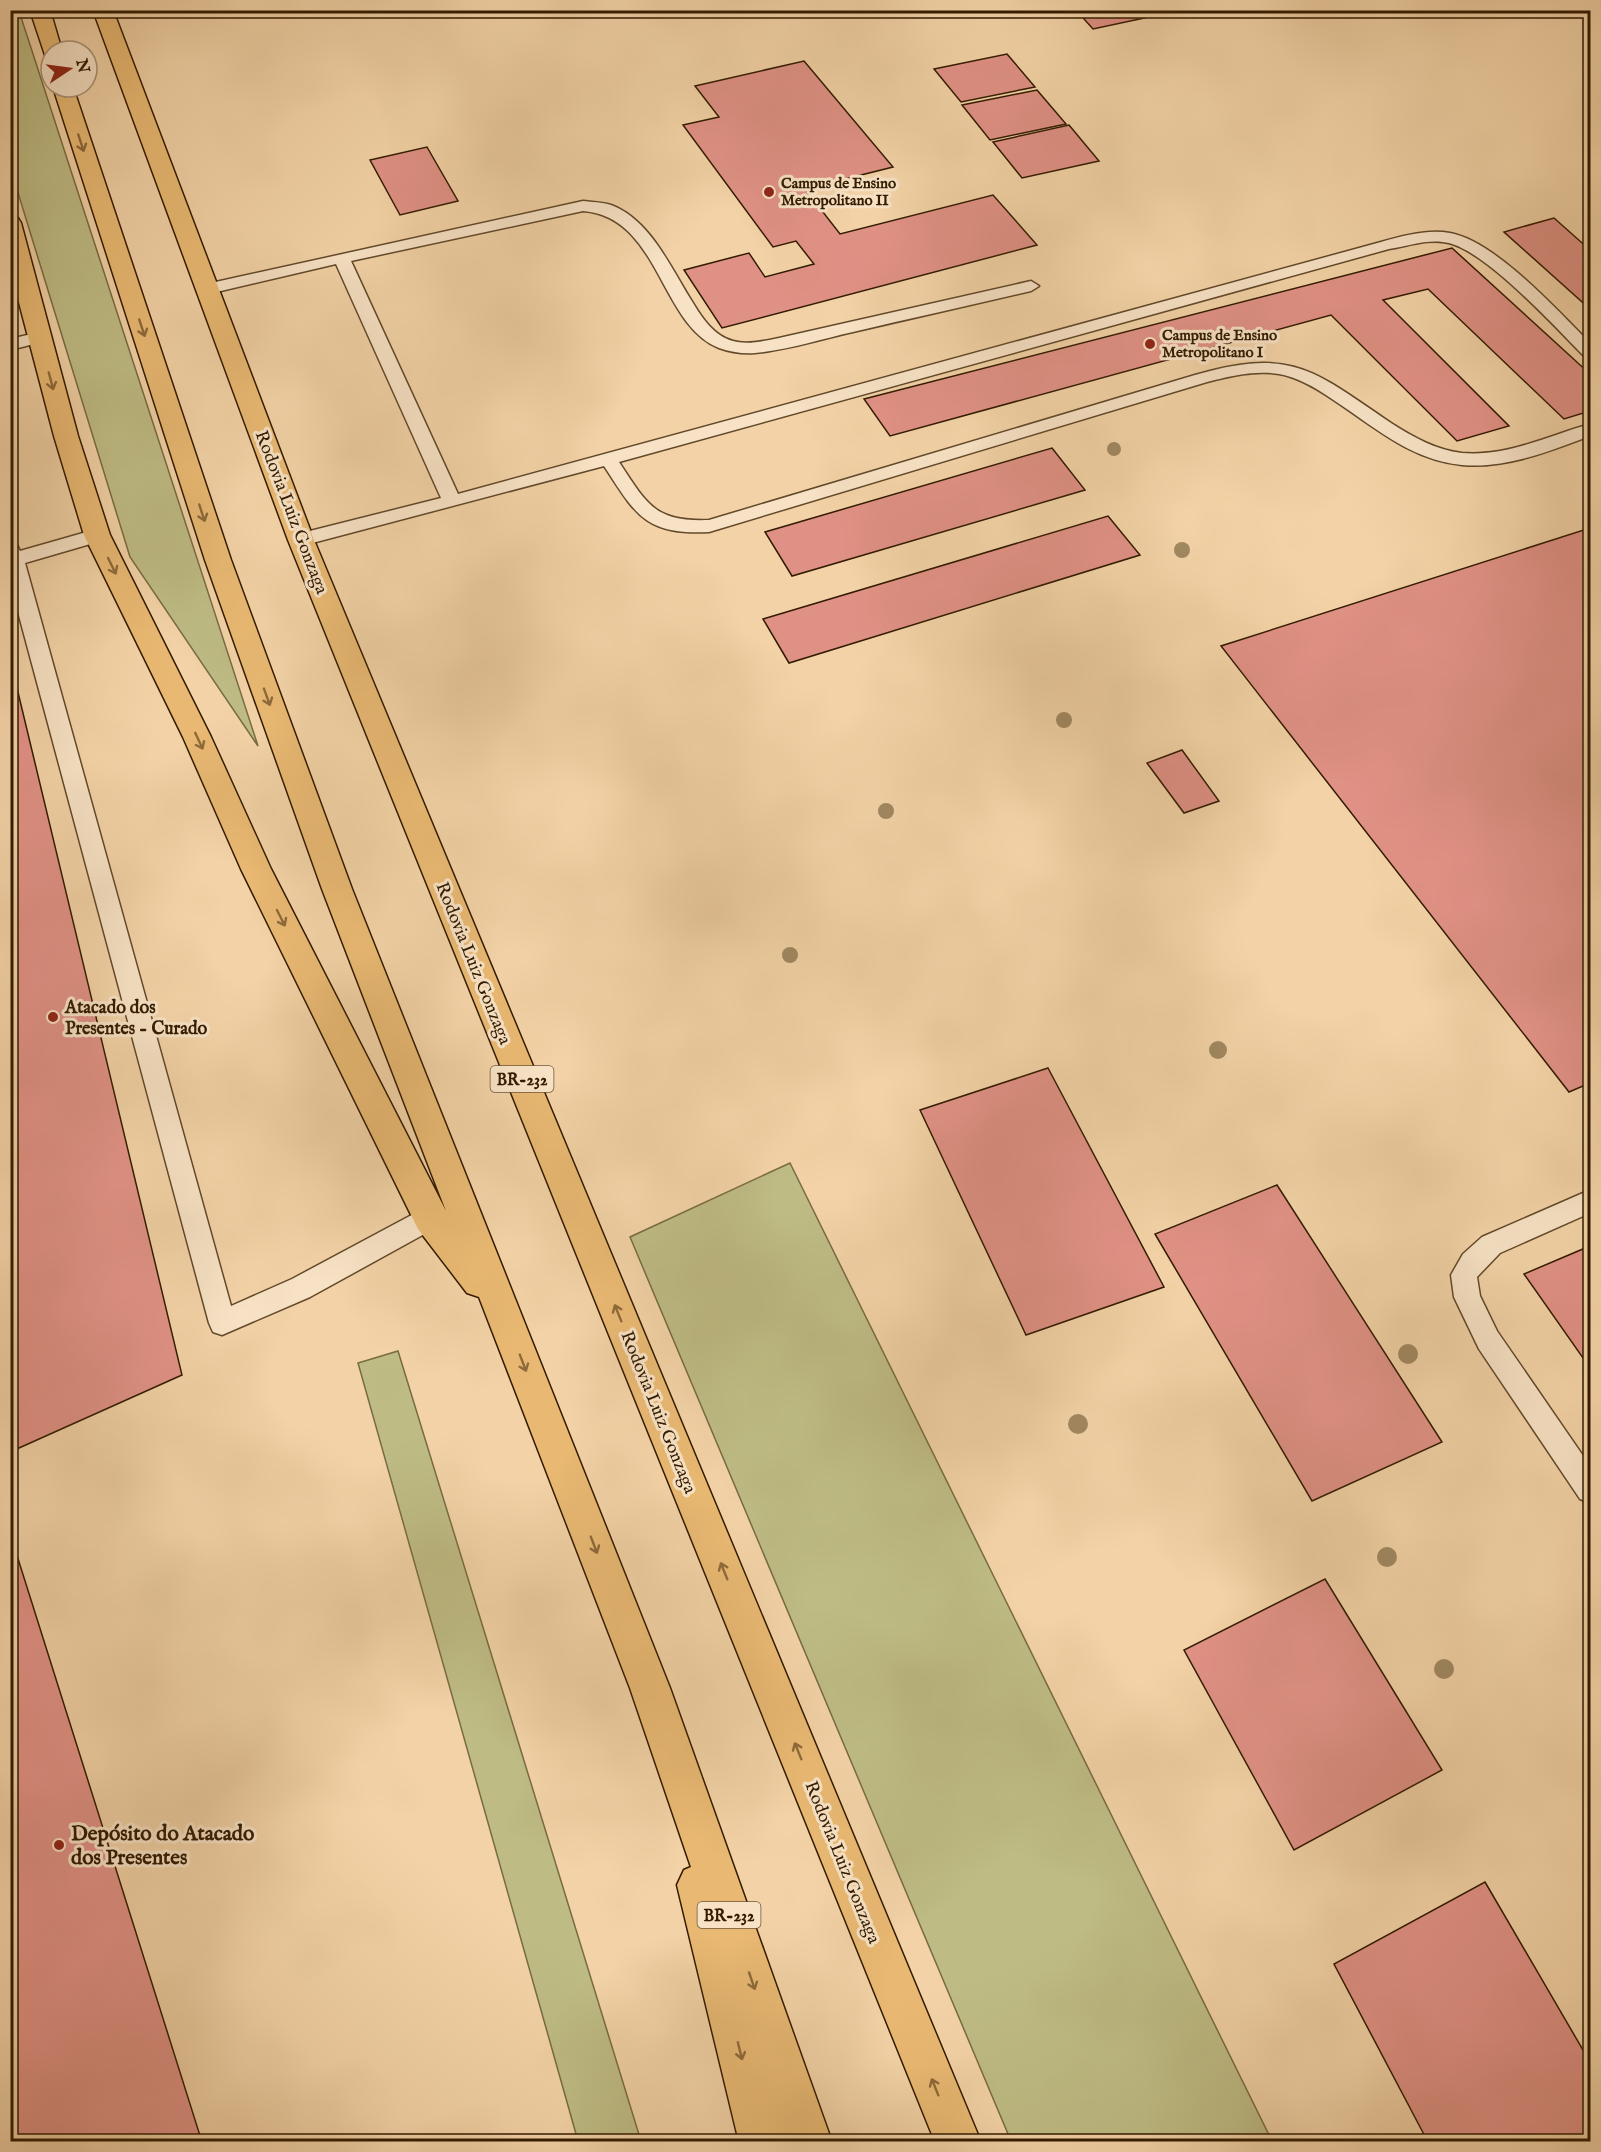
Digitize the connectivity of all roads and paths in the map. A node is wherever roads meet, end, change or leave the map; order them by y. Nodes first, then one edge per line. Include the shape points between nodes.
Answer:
1 (40, 10) edge
2 (103, 10) edge
3 (48, 39) edge
4 (67, 99) edge
5 (10, 223) edge
6 (341, 258) junction
7 (1031, 286) dead end
8 (208, 289) junction
9 (39, 337) junction
10 (10, 345) edge
11 (1590, 352) edge
12 (1590, 430) edge
13 (608, 459) junction
14 (452, 502) junction
15 (97, 535) junction
16 (301, 540) junction
17 (12, 554) edge
18 (1590, 1202) edge
19 (430, 1218) junction
20 (501, 1309) junction
21 (1590, 1489) edge
22 (650, 1688) junction
23 (762, 2142) edge
24 (809, 2142) edge
25 (957, 2142) edge

1 - 3 highway
2 - 8 highway, Rodovia Luiz Gonzaga / BR-232
4 -> 20 highway, BR-232 via 218,560 337,889
5 - 9 highway
6 - 7 lane via 561,210 604,208 635,228 699,325 716,340 742,347 795,340
6 - 8 lane
6 - 14 lane
8 - 16 highway, Rodovia Luiz Gonzaga / BR-232
9 - 10 lane
9 -> 15 highway
11 - 13 lane via 1488,256 1454,238 1436,237 1387,245
12 - 13 lane via 1508,457 1450,458 1419,447 1318,382 1271,367 1218,375 1160,391 709,526 685,529 653,519
13 - 14 lane
14 - 16 lane
15 - 17 lane
15 -> 19 highway via 197,737 256,869
25 -> 16 highway, Rodovia Luiz Gonzaga / BR-232
17 - 19 lane via 222,1323 302,1288
18 - 21 lane via 1491,1245 1464,1275 1467,1297 1488,1340
19 - 20 highway
20 -> 22 highway, BR-232
22 -> 23 highway
22 -> 24 highway, BR-232

